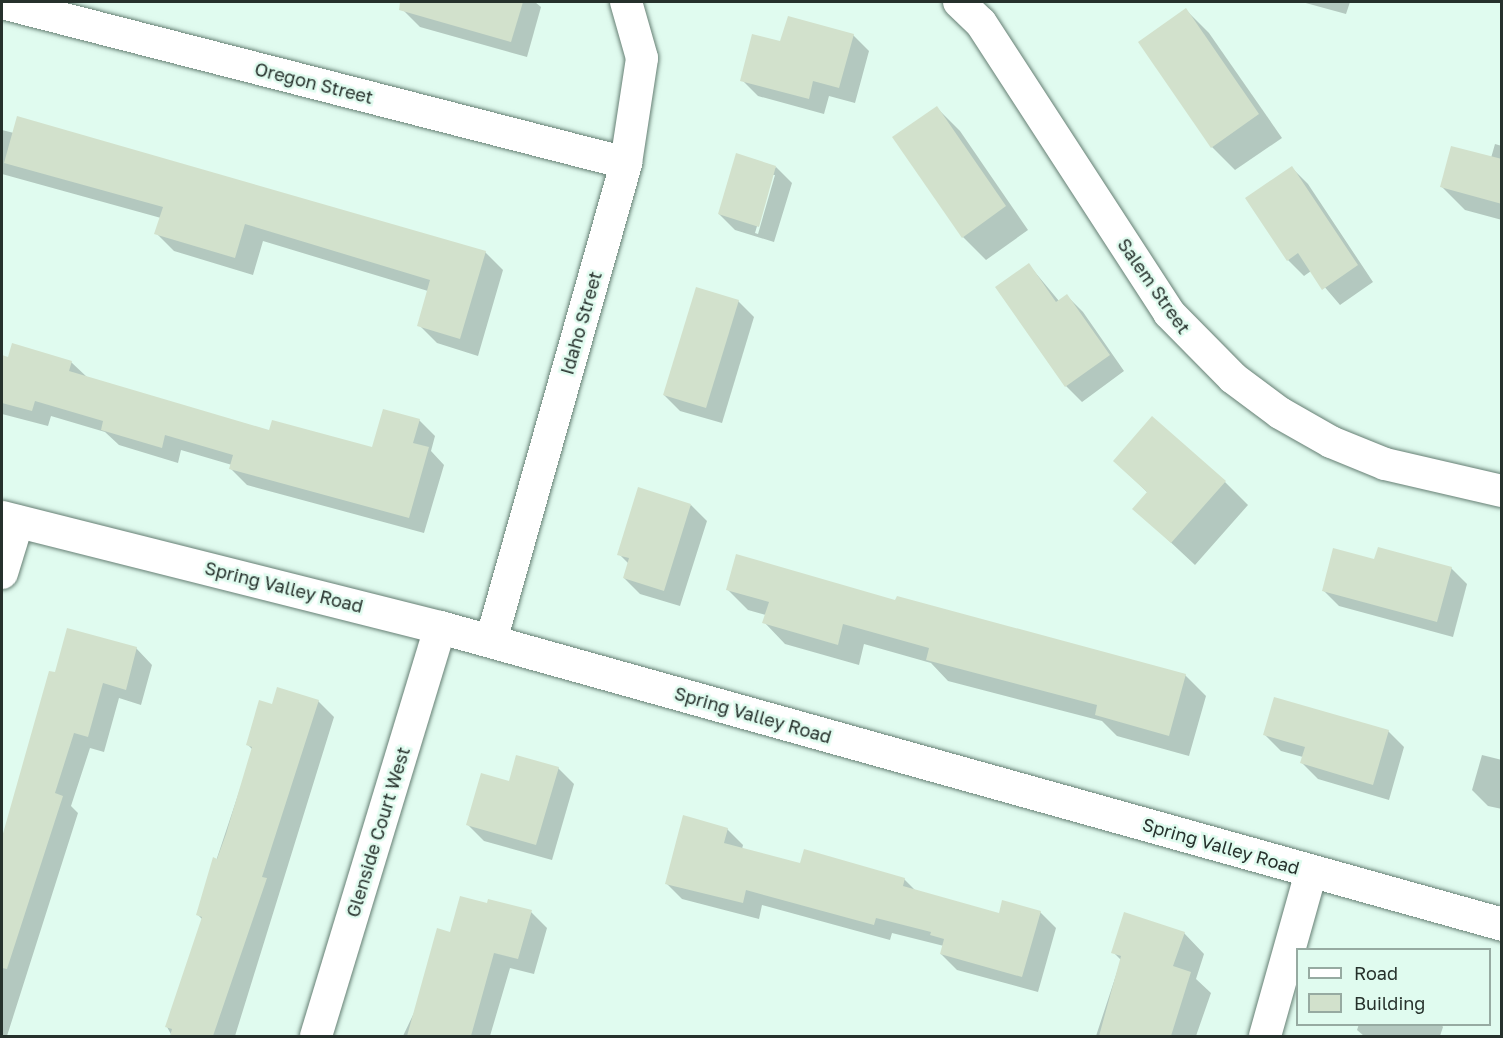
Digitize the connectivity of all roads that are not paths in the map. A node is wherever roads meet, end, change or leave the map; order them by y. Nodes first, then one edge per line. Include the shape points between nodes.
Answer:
1 (626, 2) edge
2 (959, 2) edge
3 (2, 3) edge
4 (626, 163) junction
5 (1502, 491) edge
6 (10, 519) edge
7 (2, 573) edge
8 (440, 627) junction
9 (491, 641) junction
10 (1311, 872) junction
11 (1502, 924) edge
12 (316, 1036) edge
13 (1265, 1036) edge

1 - 4 street, Idaho Street via 642,58
2 - 5 street, Salem Street via 981,22 1169,313 1233,378 1280,413 1332,442 1385,464
3 - 4 street, Oregon Street
4 - 9 street, Idaho Street
6 - 7 street
6 - 8 street, Spring Valley Road
8 - 9 street, Spring Valley Road
8 - 12 street, Glenside Court West
9 - 10 street, Spring Valley Road
10 - 11 street, Spring Valley Road
10 - 13 street

